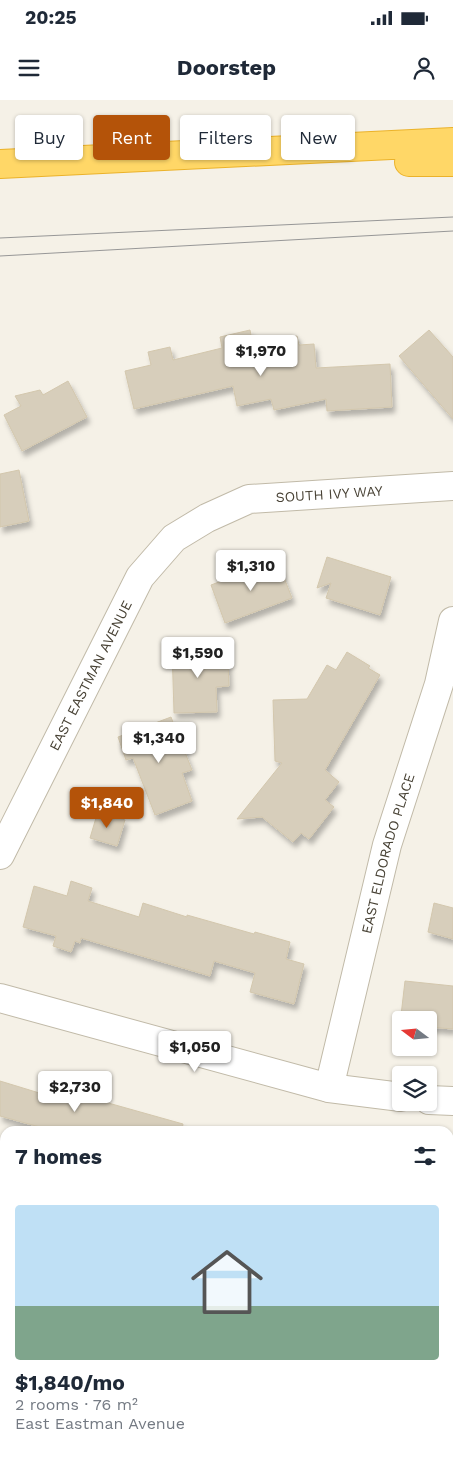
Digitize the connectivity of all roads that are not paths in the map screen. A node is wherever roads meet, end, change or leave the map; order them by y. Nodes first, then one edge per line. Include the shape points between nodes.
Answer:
1 (453, 142) edge
2 (453, 162) edge
3 (9, 164) edge
4 (453, 486) edge
5 (207, 518) joint
6 (453, 620) edge
7 (0, 855) edge
8 (0, 998) edge
9 (329, 1088) junction
10 (392, 1096) edge
11 (437, 1100) edge
12 (453, 1101) edge

1 - 3 highway
2 - 3 highway
4 - 5 street, SOUTH IVY WAY via 249,499
5 - 7 street, EAST EASTMAN AVENUE via 174,538 140,577
6 - 9 street, EAST ELDORADO PLACE via 439,684 387,845
8 - 9 street
9 - 10 street
11 - 12 street

